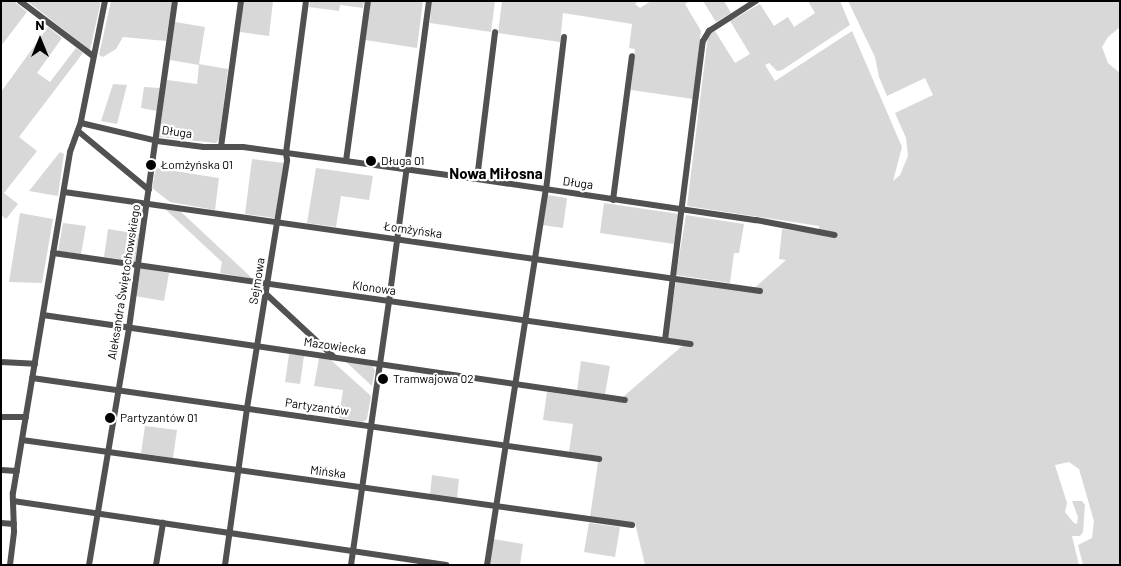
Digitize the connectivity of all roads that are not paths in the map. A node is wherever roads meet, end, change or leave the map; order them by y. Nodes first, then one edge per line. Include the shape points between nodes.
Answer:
1 (20, 1) edge
2 (104, 1) edge
3 (175, 1) edge
4 (241, 1) edge
5 (306, 1) edge
6 (368, 1) edge
7 (429, 1) edge
8 (756, 1) edge
9 (495, 32) dead end
10 (564, 37) dead end
11 (93, 56) junction
12 (632, 56) dead end
13 (81, 123) junction
14 (78, 131) junction
15 (157, 141) junction
16 (221, 147) junction
17 (286, 153) junction
18 (346, 161) junction
19 (407, 170) junction
20 (477, 179) junction
21 (149, 190) junction
22 (546, 190) junction
23 (64, 192) junction
24 (613, 200) junction
25 (147, 203) junction
26 (683, 210) junction
27 (277, 221) junction
28 (835, 235) dead end
29 (398, 239) junction
30 (53, 253) junction
31 (534, 258) junction
32 (138, 264) junction
33 (673, 279) junction
34 (268, 284) junction
35 (760, 291) dead end
36 (266, 294) junction
37 (389, 301) junction
38 (43, 315) junction
39 (524, 320) junction
40 (129, 328) junction
41 (664, 340) junction
42 (691, 344) dead end
43 (258, 347) junction
44 (334, 357) junction
45 (1, 362) edge
46 (35, 364) junction
47 (380, 364) junction
48 (32, 378) junction
49 (514, 383) junction
50 (118, 391) junction
51 (625, 400) dead end
52 (246, 408) junction
53 (1, 417) edge
54 (26, 418) junction
55 (371, 426) junction
56 (22, 440) junction
57 (504, 446) junction
58 (108, 452) junction
59 (599, 459) dead end
60 (1, 470) edge
61 (17, 470) junction
62 (239, 472) junction
63 (363, 488) junction
64 (13, 501) junction
65 (496, 507) junction
66 (98, 513) junction
67 (1, 523) edge
68 (162, 523) junction
69 (14, 524) junction
70 (632, 525) dead end
71 (230, 532) junction
72 (353, 551) junction
73 (416, 563) edge
74 (10, 565) edge
75 (89, 565) edge
76 (156, 565) edge
77 (225, 565) edge
78 (351, 565) edge
79 (446, 565) edge
80 (487, 565) edge

1 - 11 street
2 - 11 street
3 - 15 street, Aleksandra Świętochowskiego
4 - 16 street
5 - 17 street, Sejmowa
6 - 18 street
7 - 19 street
8 - 26 street via 705,35
9 - 20 street
10 - 22 street
11 - 13 street
12 - 24 street
13 - 14 street
13 - 15 street, Długa
14 - 21 street
14 - 23 street via 71,144
15 - 16 street, Długa
15 - 21 street, Aleksandra Świętochowskiego
16 - 17 street, Długa
17 - 18 street, Długa
17 - 27 street, Sejmowa
18 - 19 street, Długa
19 - 20 street, Długa
19 - 29 street
20 - 22 street, Długa
21 - 25 street, Aleksandra Świętochowskiego
22 - 24 street, Długa
22 - 31 street
23 - 25 street, Łomżyńska
23 - 30 street
24 - 26 street, Długa
25 - 27 street, Łomżyńska
25 - 32 street, Aleksandra Świętochowskiego
26 - 28 street, Długa
26 - 33 street
27 - 29 street, Łomżyńska
27 - 34 street, Sejmowa
29 - 31 street, Łomżyńska
29 - 37 street
30 - 32 street, Klonowa
30 - 38 street
31 - 33 street, Łomżyńska
31 - 39 street
32 - 34 street, Klonowa
32 - 40 street, Aleksandra Świętochowskiego
33 - 35 street, Łomżyńska
33 - 41 street
34 - 36 street, Sejmowa
34 - 37 street, Klonowa
36 - 43 street, Sejmowa
36 - 44 street
37 - 39 street, Klonowa
37 - 47 street
38 - 40 street, Mazowiecka
38 - 46 street
39 - 41 street, Klonowa
39 - 49 street
40 - 43 street, Mazowiecka
40 - 50 street, Aleksandra Świętochowskiego
41 - 42 street, Klonowa
43 - 44 street, Mazowiecka
43 - 52 street, Sejmowa
44 - 47 street, Mazowiecka
45 - 46 street
46 - 48 street
47 - 49 street, Mazowiecka
47 - 55 street
48 - 50 street, Partyzantów
48 - 54 street
49 - 51 street, Mazowiecka
49 - 57 street
50 - 52 street, Partyzantów
50 - 58 street, Aleksandra Świętochowskiego
52 - 55 street, Partyzantów
52 - 62 street, Sejmowa
53 - 54 street
54 - 56 street
55 - 57 street, Partyzantów
55 - 63 street
56 - 58 street, Mińska
56 - 61 street
57 - 59 street, Partyzantów
57 - 65 street
58 - 62 street, Mińska
58 - 66 street, Aleksandra Świętochowskiego
60 - 61 street
61 - 64 street
62 - 63 street, Mińska
62 - 71 street, Sejmowa
63 - 65 street, Mińska
63 - 72 street
64 - 66 street
64 - 69 street
65 - 70 street, Mińska
65 - 80 street
66 - 68 street
66 - 75 street, Aleksandra Świętochowskiego
67 - 69 street
68 - 71 street
68 - 76 street
69 - 74 street
71 - 72 street
71 - 77 street, Sejmowa
72 - 73 street
72 - 78 street
73 - 79 street

